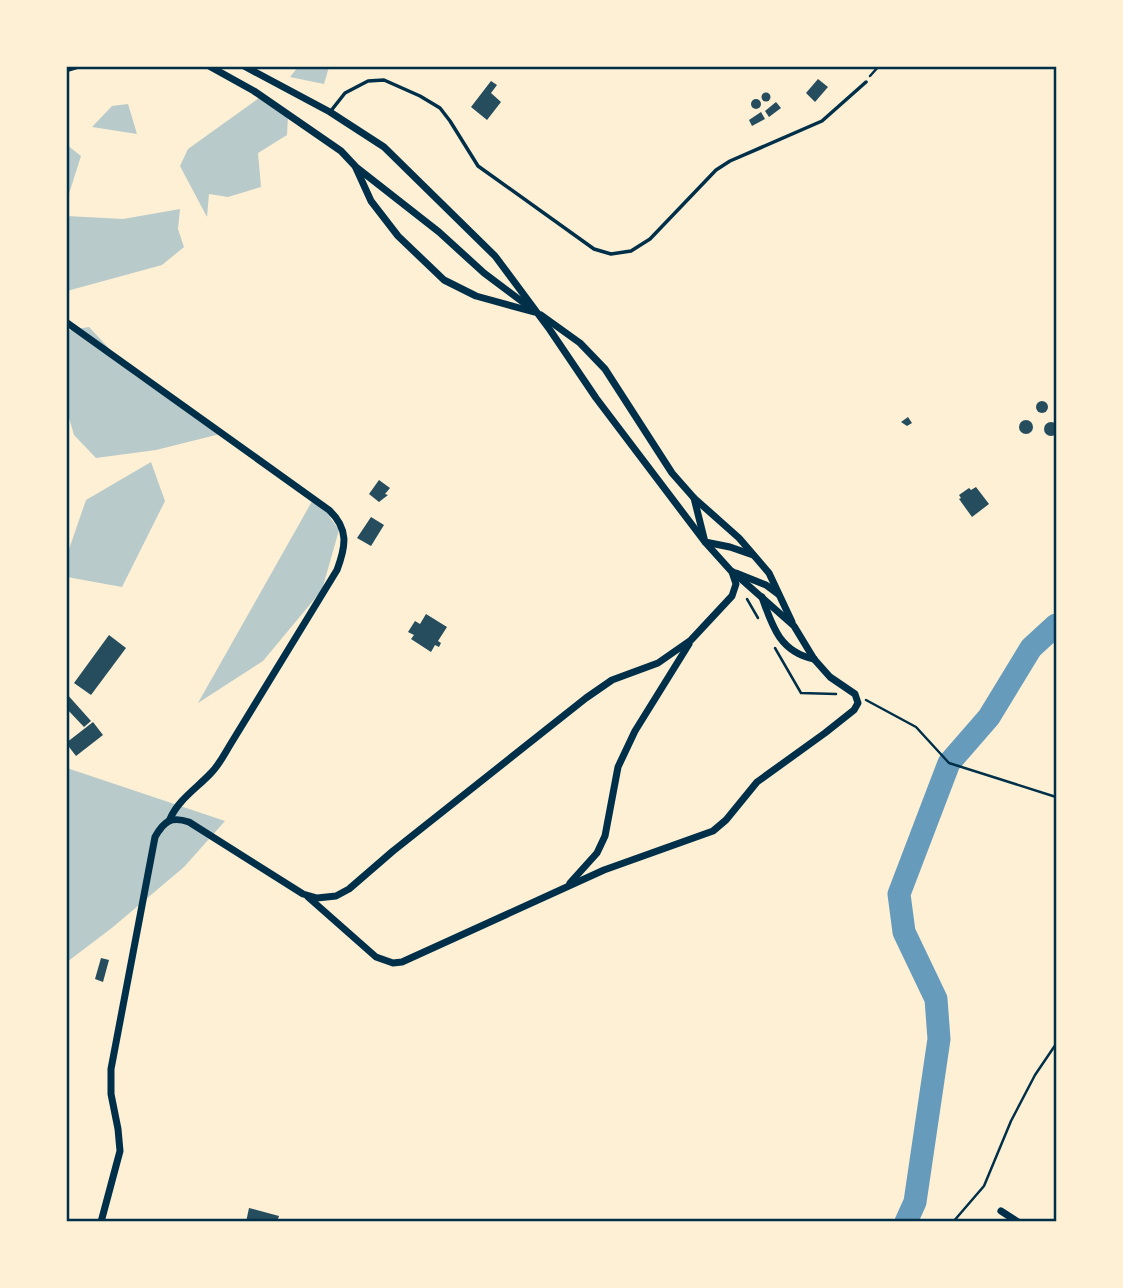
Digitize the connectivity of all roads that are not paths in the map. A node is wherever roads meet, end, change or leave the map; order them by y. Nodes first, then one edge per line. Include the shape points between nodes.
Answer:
1 (76, 66) edge
2 (209, 66) edge
3 (244, 66) edge
4 (66, 69) edge
5 (261, 71) edge
6 (866, 82) road end
7 (330, 112) junction
8 (356, 167) junction
9 (537, 313) junction
10 (66, 322) edge
11 (694, 498) junction
12 (705, 542) junction
13 (754, 555) junction
14 (732, 572) junction
15 (761, 595) junction
16 (782, 596) junction
17 (794, 626) junction
18 (691, 640) junction
19 (814, 659) junction
20 (170, 819) junction
21 (567, 886) junction
22 (303, 894) junction
23 (1001, 1211) dead end
24 (101, 1222) edge
25 (1018, 1222) edge

1 - 4 street
2 - 8 street via 304,124
3 - 5 street
5 - 7 street
6 - 7 lane via 822,121 716,170 650,239 631,251 611,254 594,249 478,166 445,114 420,96 384,80 368,81 345,93
7 - 9 street via 384,147 495,256
8 - 9 street
8 - 9 street via 370,201 444,280 477,296
9 - 11 street via 580,343 605,369 672,473
9 - 12 street
10 - 20 street via 329,510 346,540 337,570 216,768
11 - 12 street
11 - 13 street
12 - 13 street
12 - 14 street
13 - 16 street
14 - 15 street
14 - 16 street
14 - 18 street via 736,584 732,596
15 - 17 street
15 - 19 street via 786,646 799,656
16 - 17 street
17 - 19 street
18 - 21 street via 618,767 605,836 597,853
18 - 22 street via 658,663 611,680 586,698 349,890 317,898
19 - 21 street via 855,694 858,703 854,710 757,782 713,831
20 - 22 street via 189,822
20 - 24 street via 155,837 111,1069 120,1151
21 - 22 street via 413,958 393,963 376,957
23 - 25 street

